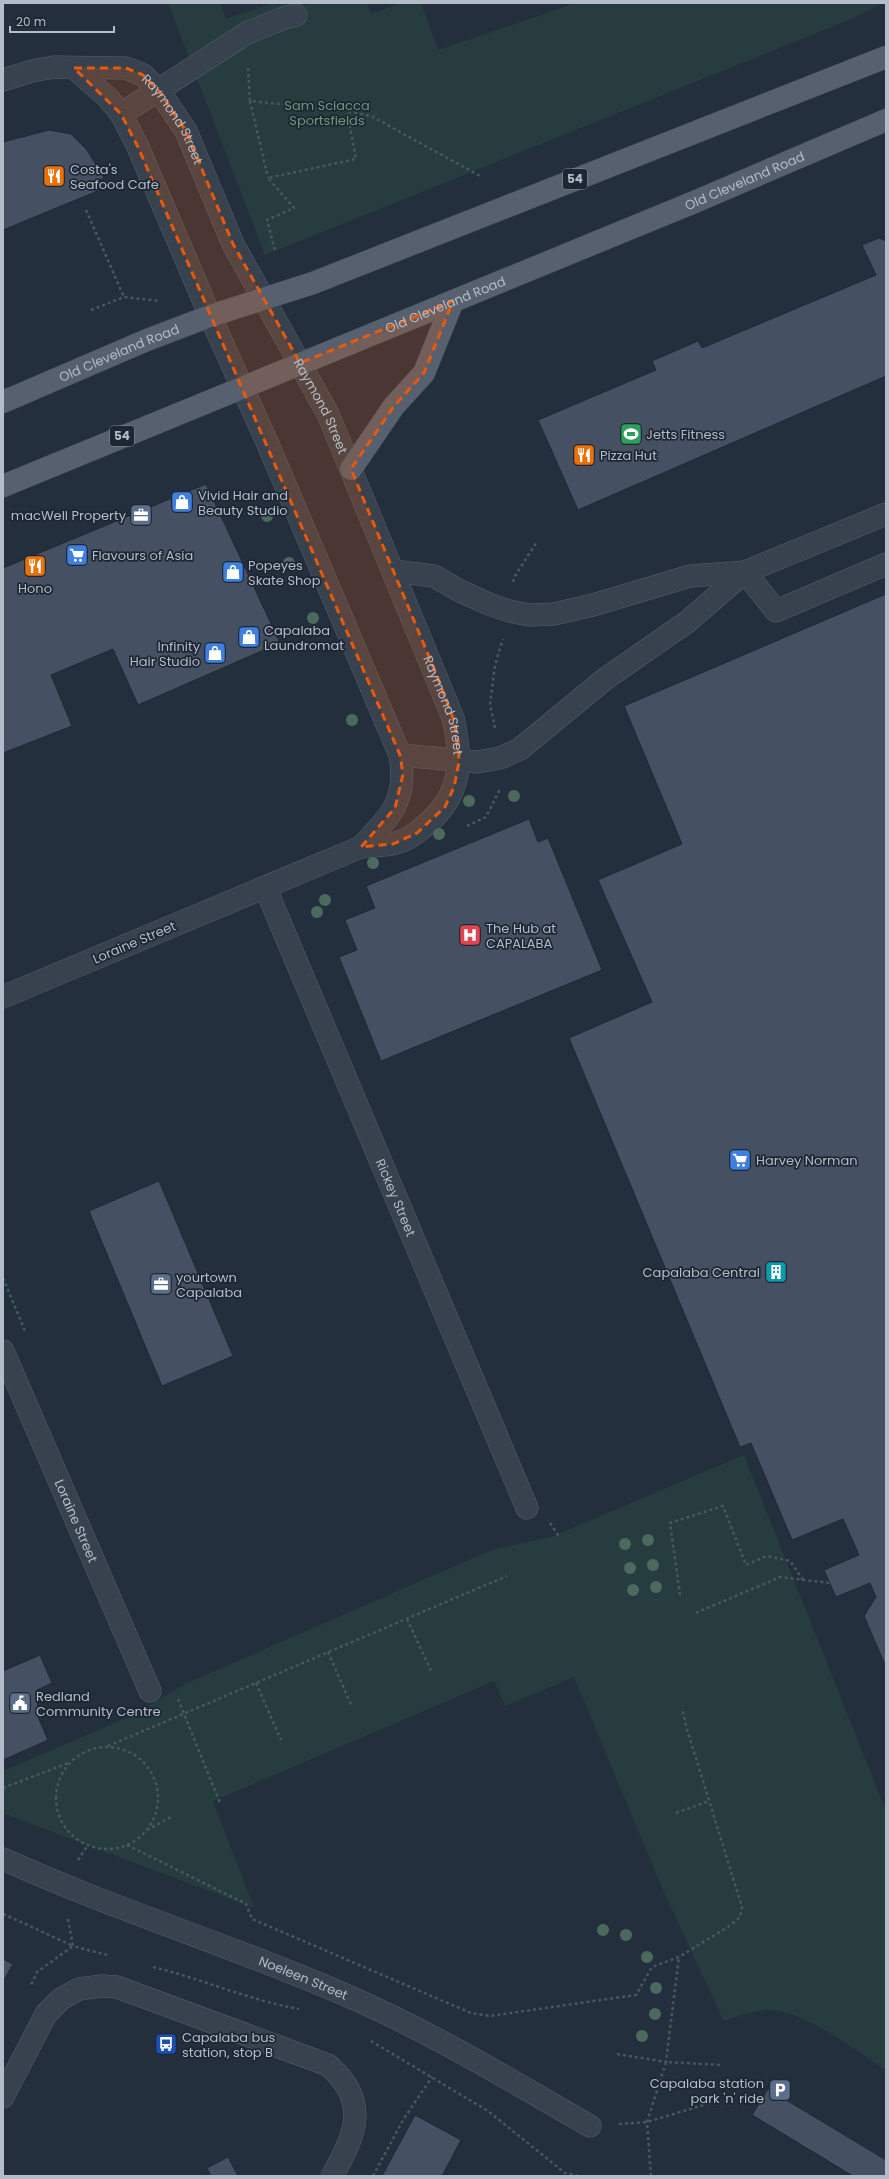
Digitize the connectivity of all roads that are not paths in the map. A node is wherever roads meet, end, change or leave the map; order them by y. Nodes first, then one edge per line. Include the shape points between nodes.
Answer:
1 (296, 15) dead end
2 (886, 58) edge
3 (74, 68) junction
4 (3, 80) edge
5 (159, 91) junction
6 (121, 114) junction
7 (886, 120) edge
8 (263, 299) junction
9 (453, 301) junction
10 (210, 316) junction
11 (300, 363) junction
12 (242, 387) junction
13 (3, 402) edge
14 (351, 469) junction
15 (3, 486) edge
16 (886, 514) edge
17 (886, 564) edge
18 (393, 571) junction
19 (745, 572) junction
20 (400, 755) junction
21 (460, 762) junction
22 (361, 847) junction
23 (265, 887) junction
24 (3, 997) edge
25 (3, 1350) edge
26 (527, 1508) dead end
27 (150, 1691) dead end
28 (3, 1859) edge
29 (3, 2097) edge
30 (590, 2126) road end
31 (332, 2176) edge

1 - 5 street via 247,33
2 - 8 main road, Old Cleveland Road / 54 via 313,283
3 - 4 street via 54,67
3 - 5 street, Raymond Street via 126,68 143,75
3 - 6 street, Raymond Street via 108,98
5 - 6 street
5 - 8 street, Raymond Street via 186,131 233,244
6 - 10 street, Raymond Street via 138,147
7 - 9 main road, Old Cleveland Road / 54
8 - 10 main road, Old Cleveland Road / 54
8 - 11 street, Raymond Street
9 - 11 main road, Old Cleveland Road / 54
9 - 14 main road via 424,373 394,406
10 - 12 street, Raymond Street
10 - 13 main road, Old Cleveland Road / 54 via 146,340
11 - 12 main road, Old Cleveland Road / 54
11 - 14 street, Raymond Street via 328,414
12 - 15 main road, Old Cleveland Road / 54
12 - 20 street, Raymond Street
14 - 18 street, Raymond Street
16 - 19 street
17 - 19 street via 776,611
18 - 19 street via 434,576 489,604 529,615 554,614 593,605 690,576
18 - 21 street, Raymond Street via 453,718
19 - 21 street via 687,622 605,679 520,750 500,758
20 - 21 street
20 - 22 street, Raymond Street via 402,789 395,808
21 - 22 street, Raymond Street via 454,787 445,808 417,833 393,844
22 - 23 street, Raymond Street
23 - 24 street, Loraine Street
23 - 26 street, Rickey Street
25 - 27 street, Loraine Street
28 - 30 street, Noeleen Street via 341,1993 447,2044
29 - 31 street via 46,2014 61,1999 79,1989 117,1987 328,2065 340,2075 356,2109 348,2148

